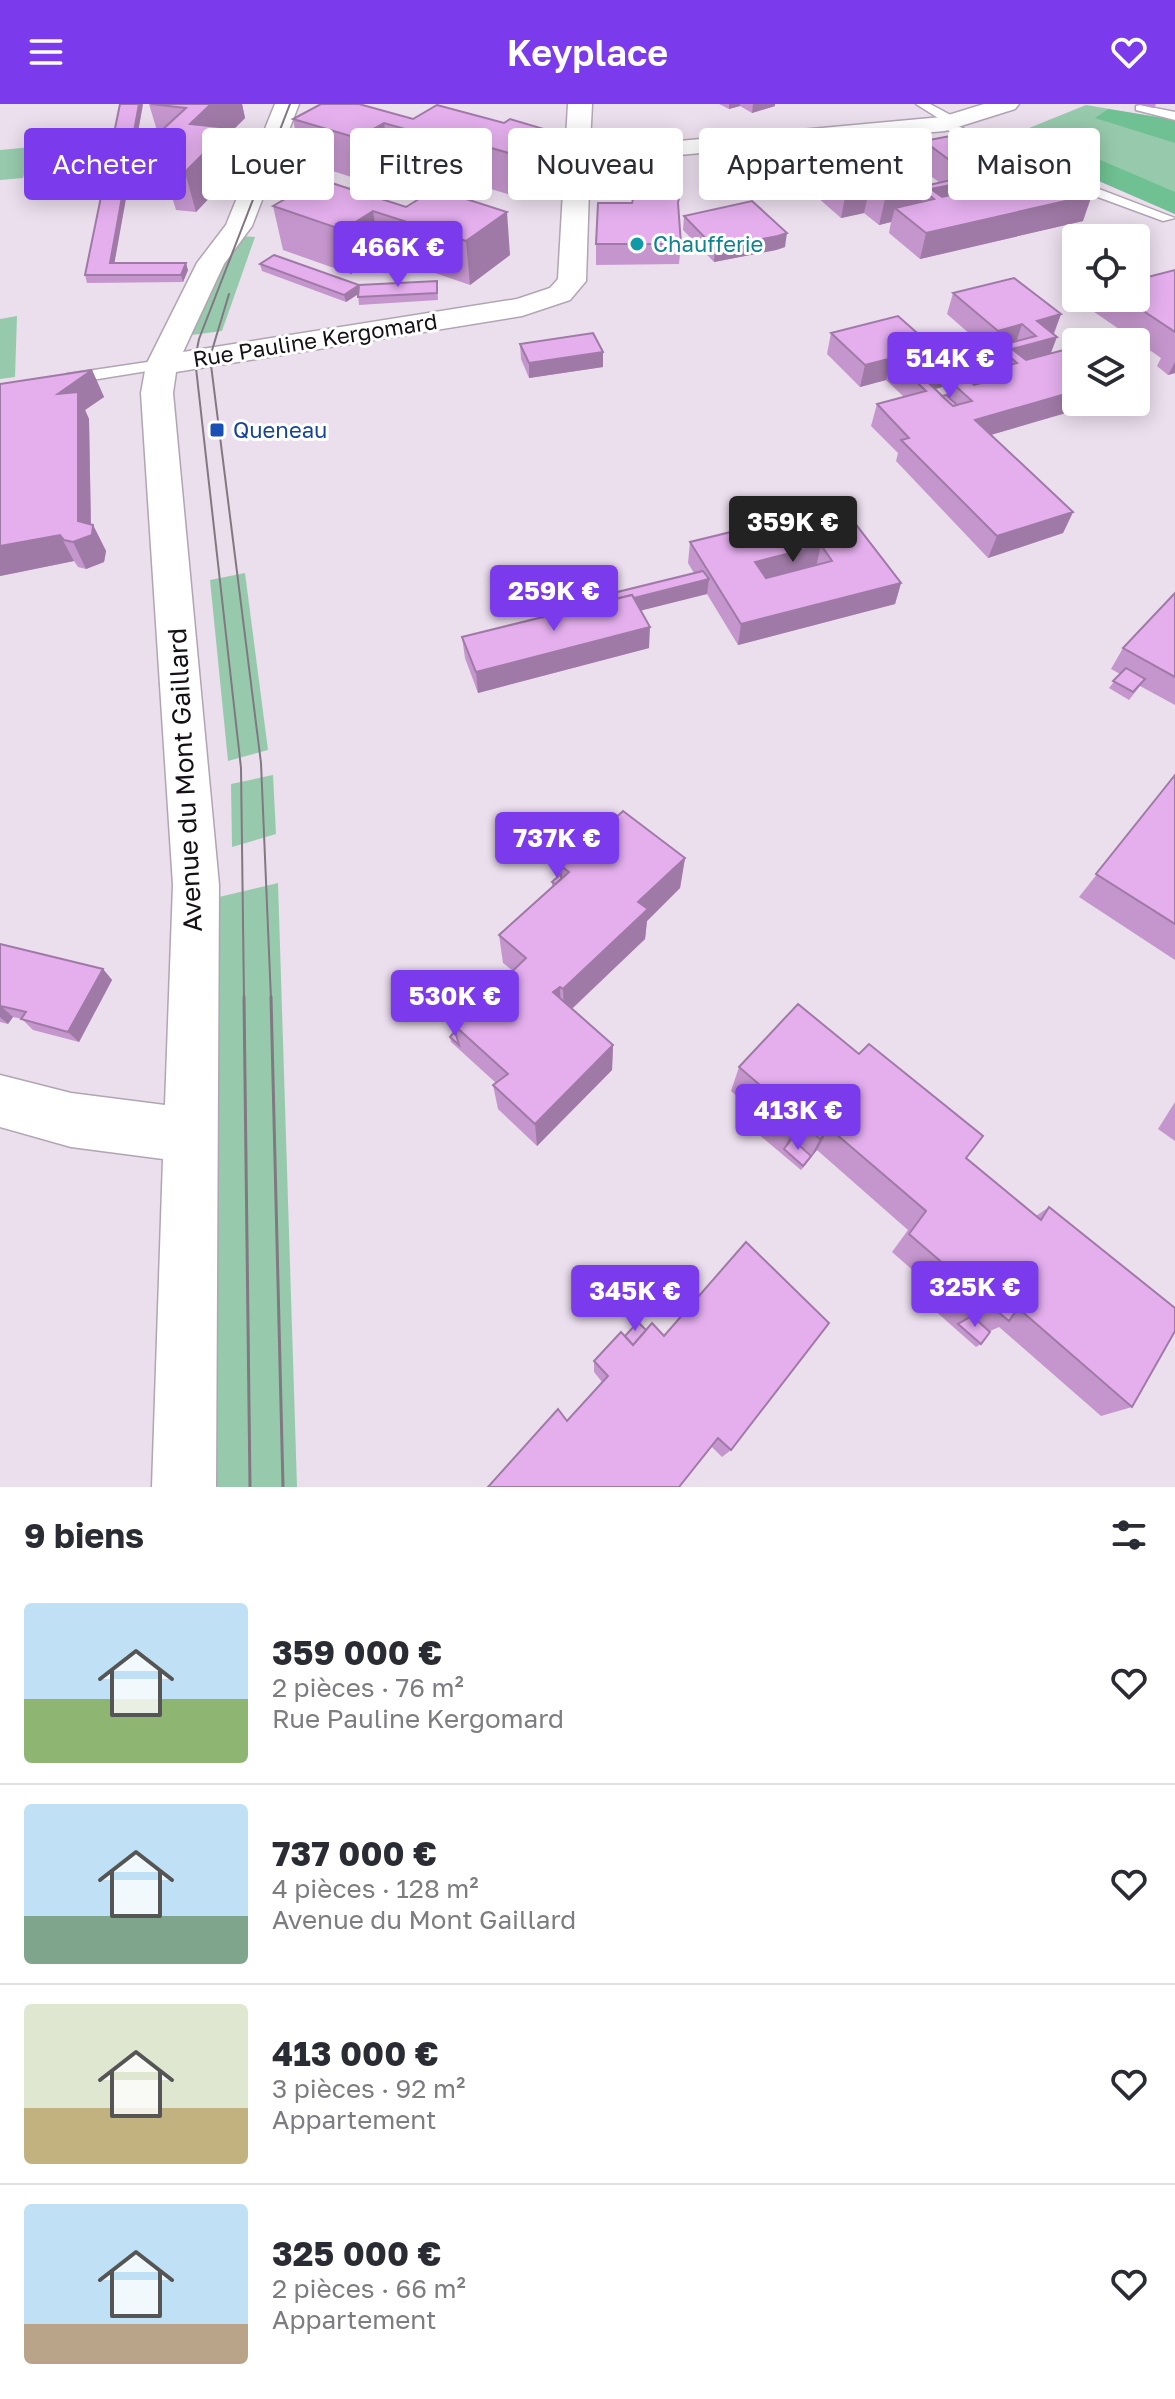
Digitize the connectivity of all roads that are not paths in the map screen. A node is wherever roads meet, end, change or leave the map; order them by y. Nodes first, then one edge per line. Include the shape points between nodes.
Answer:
1 (287, 104) edge
2 (580, 104) edge
3 (922, 104) edge
4 (1007, 104) edge
5 (1140, 108) dead end
6 (1175, 116) edge
7 (950, 123) junction
8 (578, 128) edge
9 (683, 148) edge
10 (575, 200) edge
11 (1168, 218) dead end
12 (161, 365) junction
13 (44, 382) edge
14 (0, 1101) edge
15 (191, 1135) junction
16 (184, 1487) edge

1 - 12 street, Avenue du Mont Gaillard via 239,226 211,263
2 - 8 street, Rue Pauline Kergomard
3 - 7 lane
4 - 7 street
5 - 6 lane
7 - 9 street
7 - 11 lane via 1053,176
10 - 12 street, Rue Pauline Kergomard via 572,281 560,294 522,307
12 - 13 lane
12 - 15 street, Avenue du Mont Gaillard via 157,393 196,885
14 - 15 street via 71,1120
15 - 16 street, Avenue du Mont Gaillard

